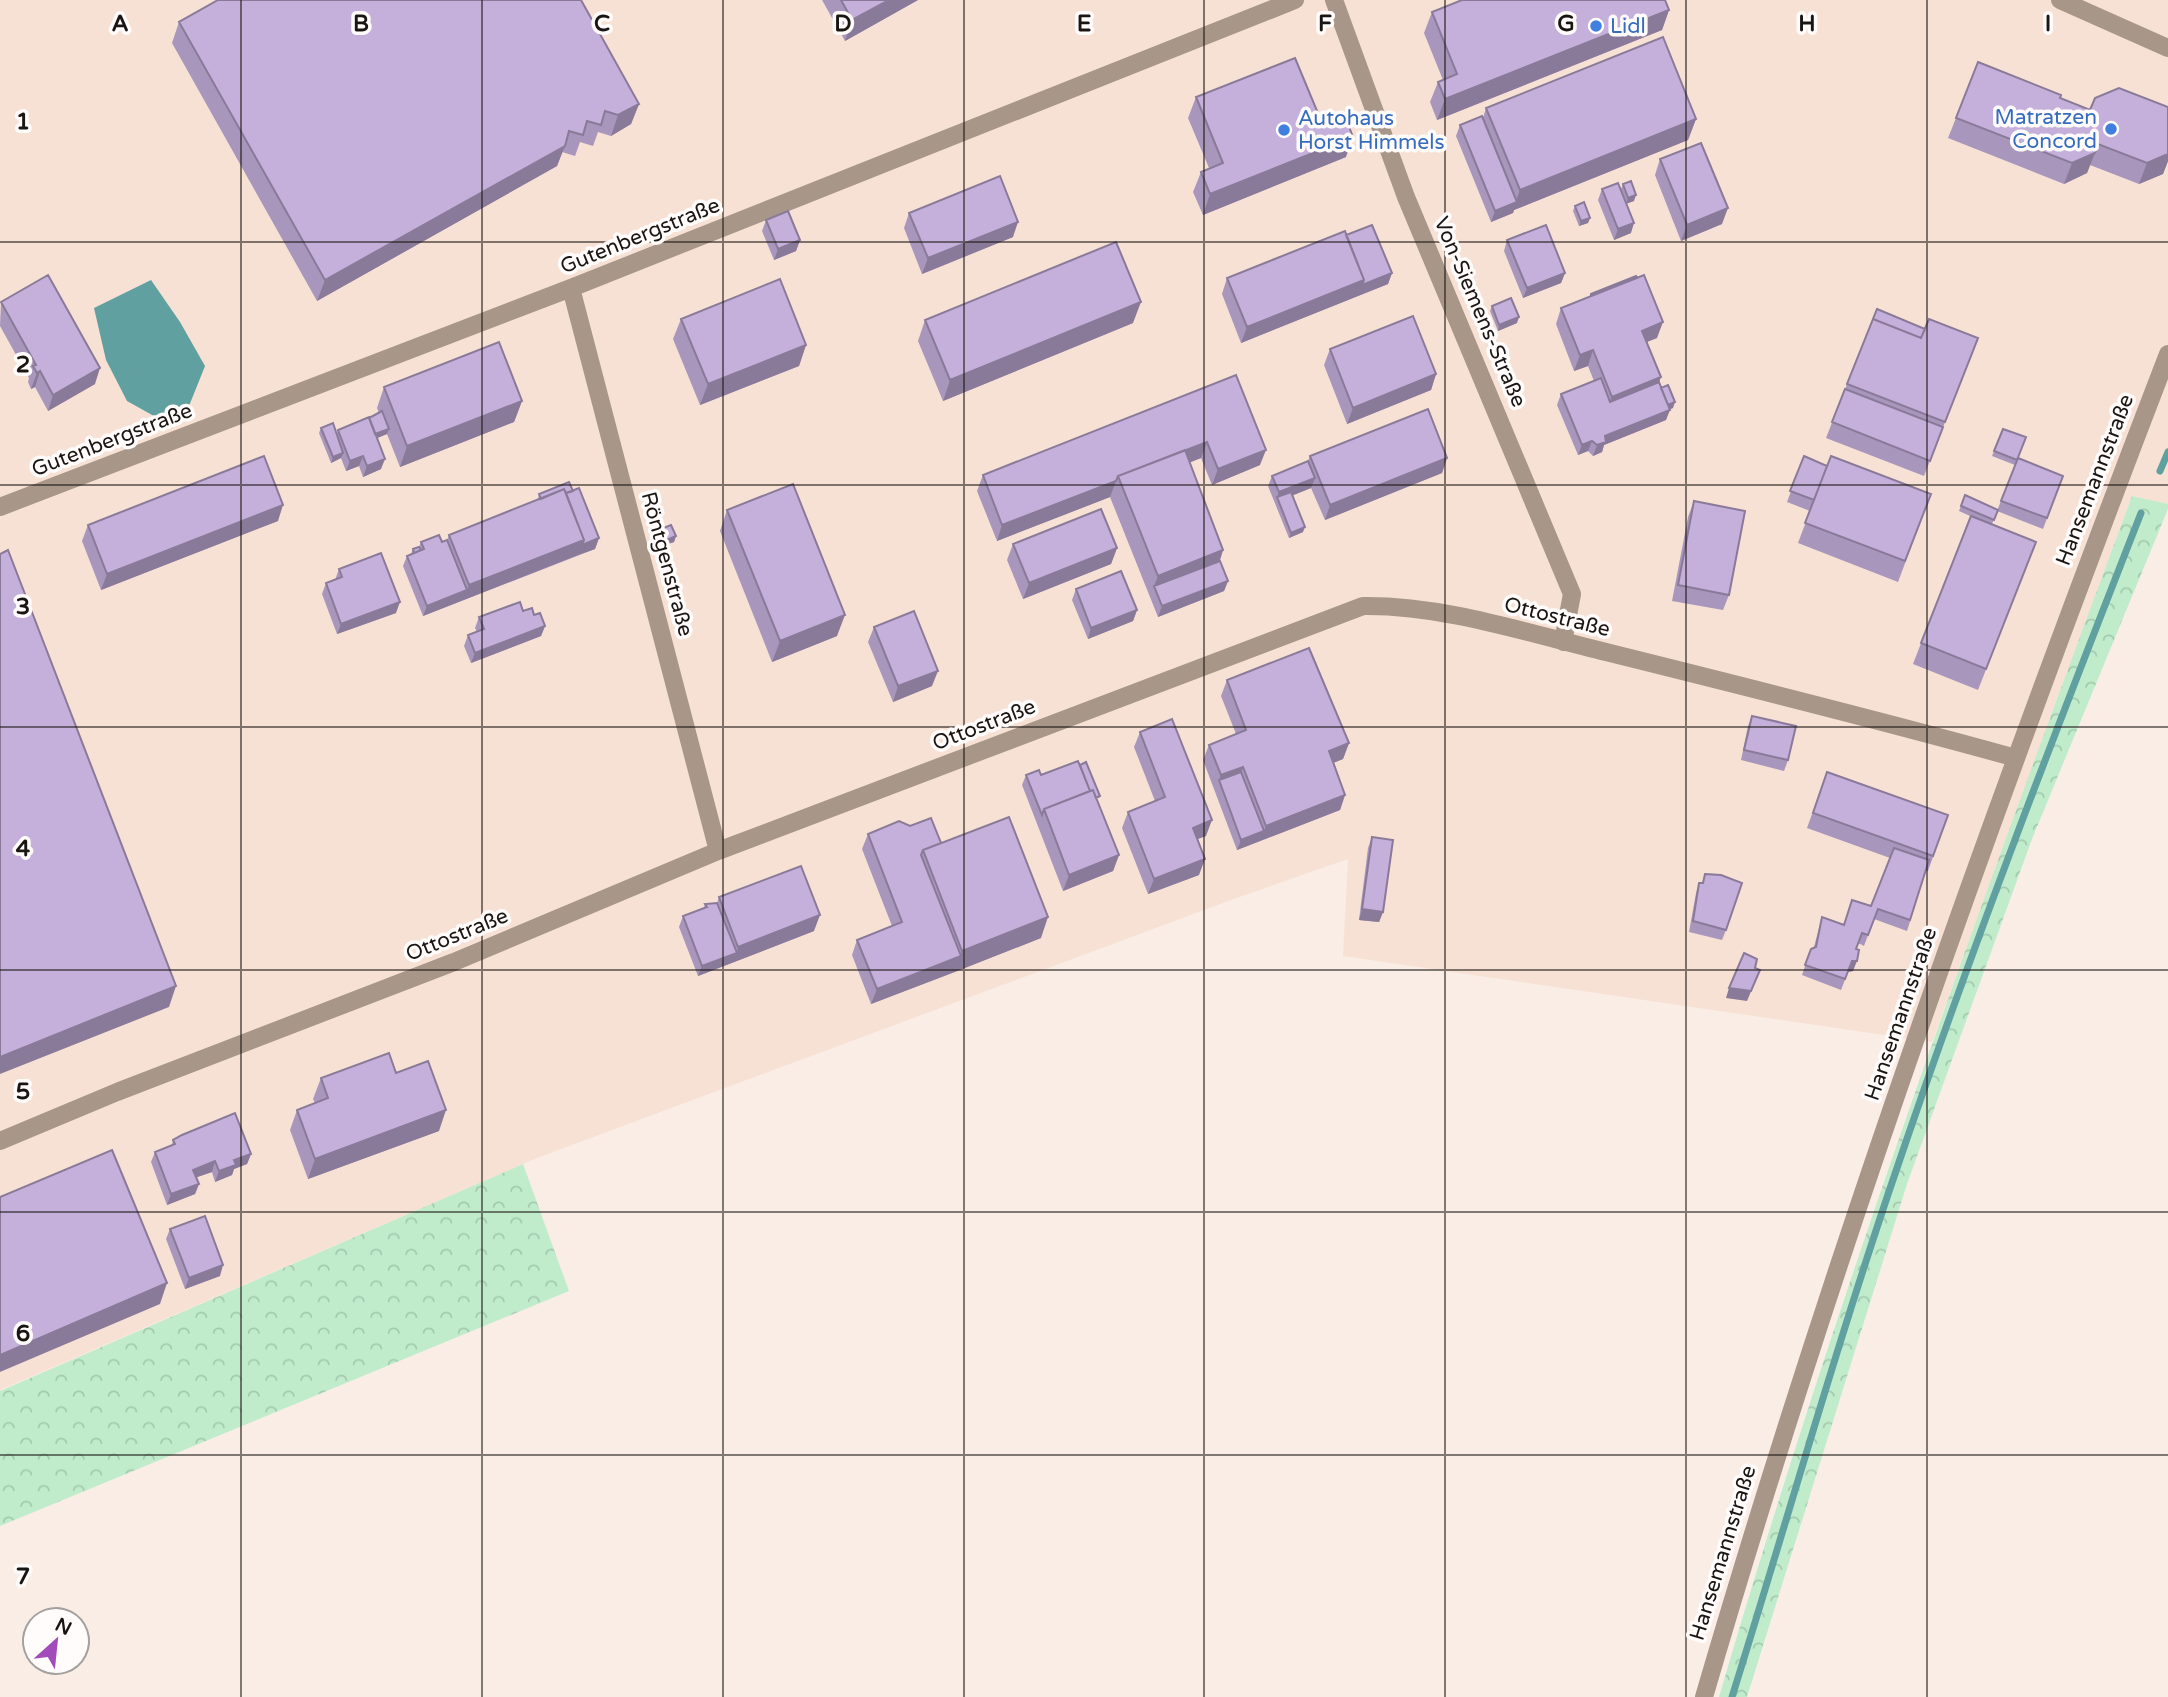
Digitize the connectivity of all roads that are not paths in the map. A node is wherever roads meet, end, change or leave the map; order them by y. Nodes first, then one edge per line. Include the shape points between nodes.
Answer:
1 (1295, 0) edge
2 (1334, 0) edge
3 (2060, 0) edge
4 (2168, 48) edge
5 (571, 288) junction
6 (2168, 354) edge
7 (0, 508) edge
8 (1563, 642) junction
9 (2016, 758) junction
10 (718, 851) junction
11 (0, 1141) edge
12 (1704, 1697) edge

1 - 5 street, Gutenbergstraße
2 - 8 street, Von-Siemens-Straße via 1402,186 1572,594
3 - 4 street
5 - 7 street, Gutenbergstraße
5 - 10 street, Röntgenstraße
6 - 9 street, Hansemannstraße
8 - 9 street, Ottostraße
8 - 10 street, Ottostraße via 1399,606 1363,606
9 - 12 street, Hansemannstraße via 1792,1404
10 - 11 street, Ottostraße via 454,962

